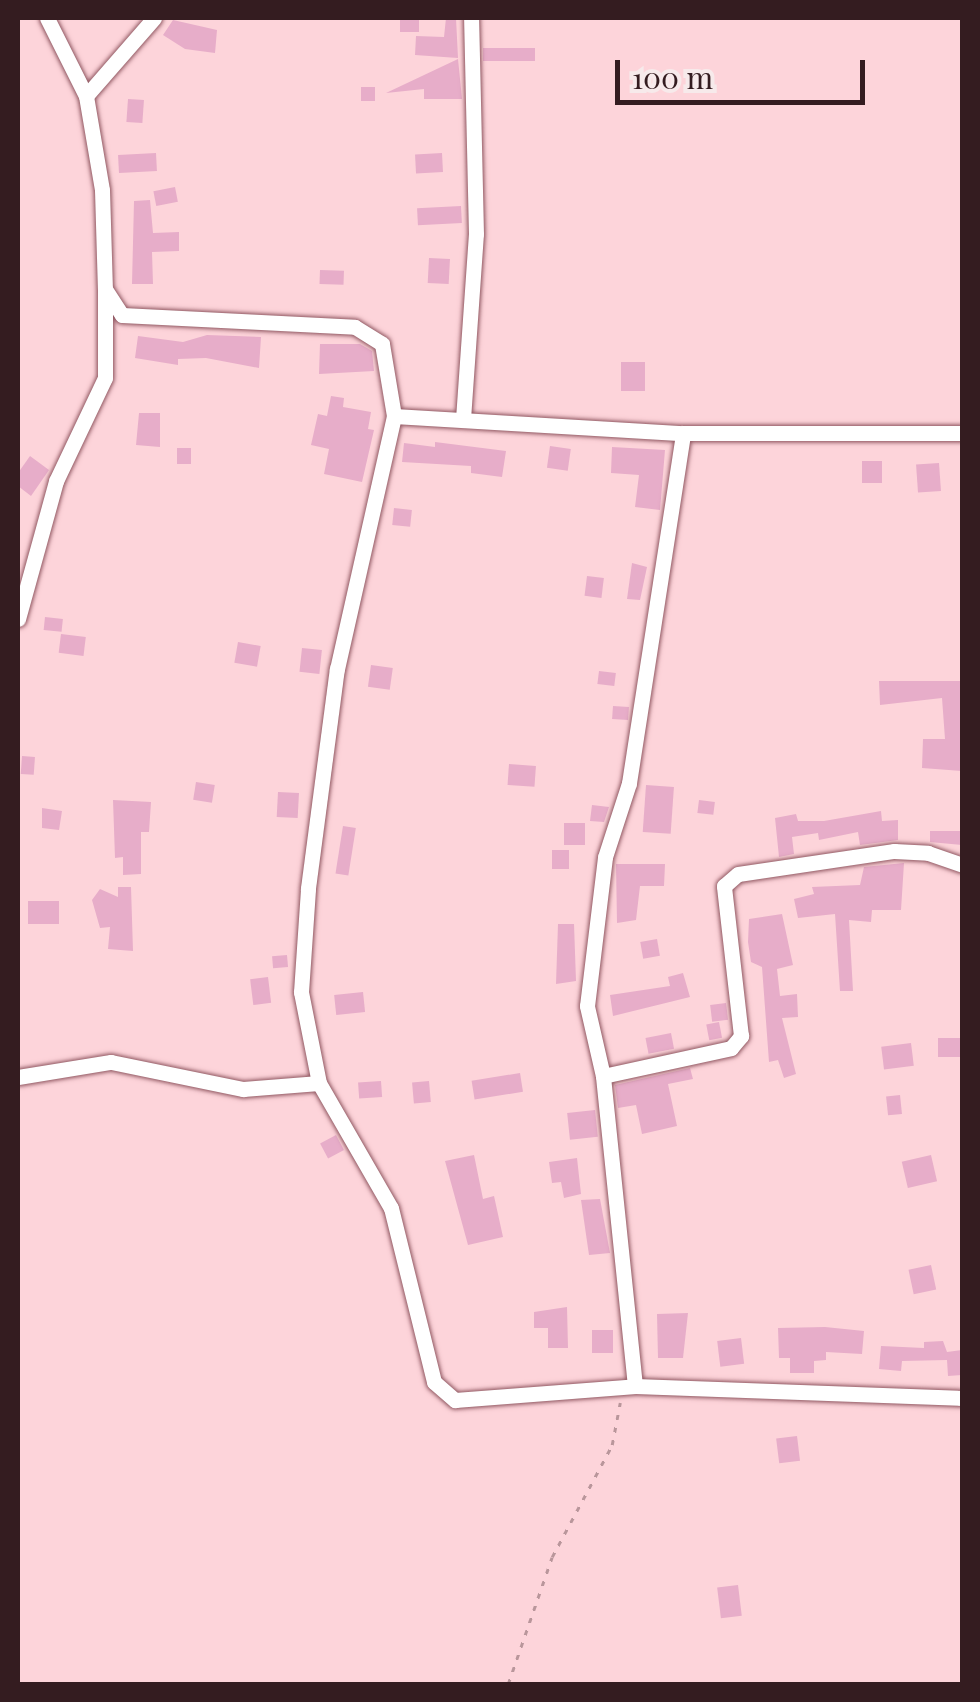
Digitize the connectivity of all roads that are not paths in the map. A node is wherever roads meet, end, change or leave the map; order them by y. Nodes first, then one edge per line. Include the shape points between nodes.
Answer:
1 (47, 18) edge
2 (154, 18) edge
3 (471, 18) edge
4 (86, 96) junction
5 (105, 289) junction
6 (394, 416) junction
7 (463, 420) junction
8 (683, 433) junction
9 (962, 433) edge
10 (18, 619) edge
11 (962, 865) edge
12 (603, 1076) junction
13 (18, 1078) edge
14 (318, 1084) junction
15 (629, 1387) junction
16 (962, 1398) edge

1 - 4 street
2 - 4 street
3 - 7 street via 476,234
4 - 5 street via 102,190
5 - 6 street via 122,315 355,327 382,344
5 - 10 street via 105,378 56,480
6 - 7 street
6 - 14 street via 337,669 308,888 301,992
7 - 8 street
8 - 9 street
8 - 12 street via 629,783 605,857 595,926 587,1006
11 - 12 street via 894,851 738,874 724,886 742,1036 731,1048
12 - 15 street
13 - 14 street via 111,1062 244,1090
14 - 15 street via 391,1208 434,1382 455,1400
15 - 16 street

